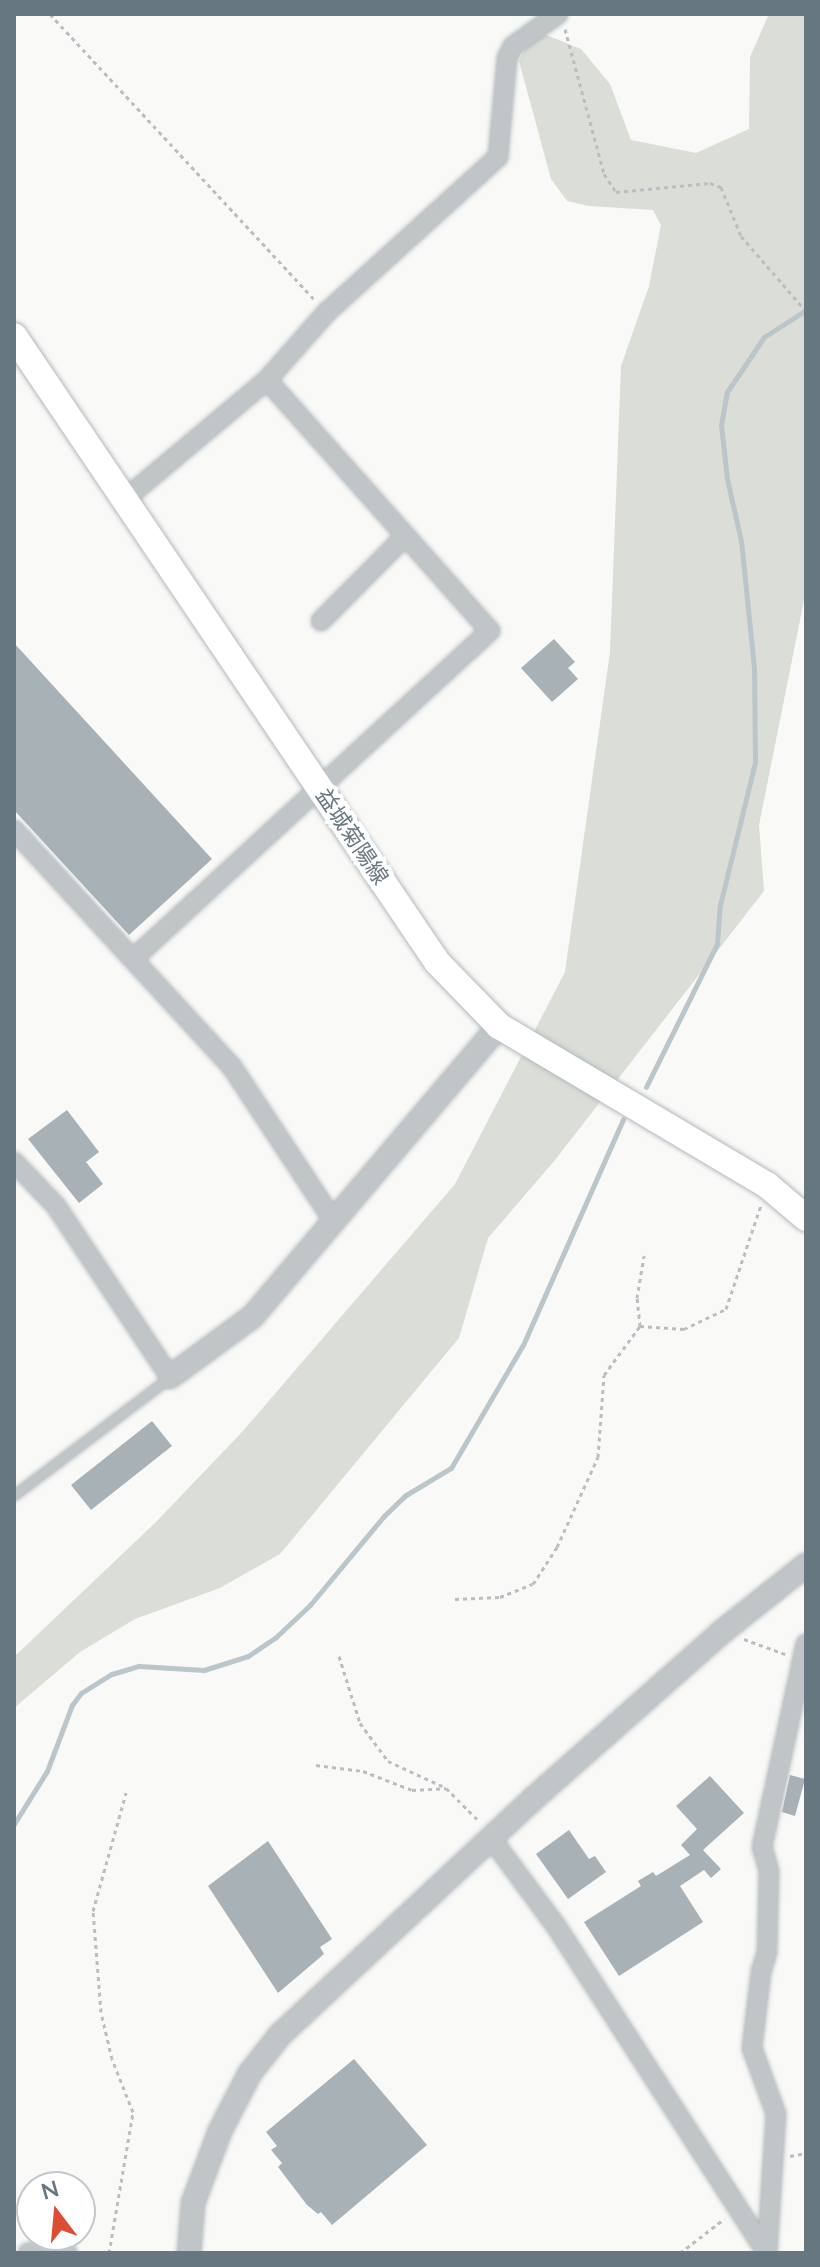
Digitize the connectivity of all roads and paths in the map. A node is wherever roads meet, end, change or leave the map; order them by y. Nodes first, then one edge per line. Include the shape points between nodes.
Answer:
1 (50, 14) edge
2 (562, 21) edge
3 (806, 311) edge
4 (327, 312) junction
5 (14, 336) edge
6 (267, 380) junction
7 (125, 499) junction
8 (405, 536) junction
9 (321, 621) dead end
10 (320, 787) junction
11 (14, 830) edge
12 (133, 959) junction
13 (499, 1026) junction
14 (14, 1162) edge
15 (767, 1185) junction
16 (806, 1218) edge
17 (333, 1220) junction
18 (644, 1256) dead end
19 (640, 1326) junction
20 (170, 1377) junction
21 (14, 1495) edge
22 (806, 1565) edge
23 (455, 1599) dead end
24 (723, 1631) junction
25 (805, 1653) edge
26 (339, 1656) dead end
27 (316, 1765) dead end
28 (446, 1788) junction
29 (126, 1793) dead end
30 (491, 1838) junction
31 (740, 2206) junction
32 (28, 2253) edge
33 (67, 2253) edge
34 (109, 2253) edge
35 (189, 2253) edge
36 (680, 2253) edge
37 (767, 2253) edge

1 - 4 path
2 - 3 path via 604,174 616,192 710,183 721,187 741,236
2 - 4 street via 513,46 507,58 498,157
4 - 6 street
5 - 7 main road, 益城菊陽線
6 - 7 street
6 - 8 street
7 - 10 main road, 益城菊陽線
8 - 9 street
8 - 10 street via 490,631
10 - 12 street
10 - 13 main road, 益城菊陽線 via 437,962
11 - 12 street
12 - 17 street via 232,1067
13 - 15 main road, 益城菊陽線
13 - 17 street
14 - 20 street via 56,1206
15 - 16 main road, 益城菊陽線
15 - 19 path via 726,1309 684,1329
17 - 20 street via 253,1316
18 - 19 path via 637,1298
19 - 23 path via 604,1375 598,1457 557,1547 533,1584 500,1597
20 - 21 lane
22 - 24 street
24 - 25 path
24 - 30 street
25 - 37 street via 762,1847 769,1871 767,1952 752,2048 776,2114
26 - 28 path via 360,1723 388,1761
27 - 28 path via 363,1771 412,1790
28 - 30 path
29 - 34 path via 93,1911 101,2012 133,2112
30 - 31 street via 558,1929
30 - 35 street via 280,2035 250,2073 220,2131 193,2203
31 - 36 path
31 - 37 street
32 - 33 street via 49,2248

